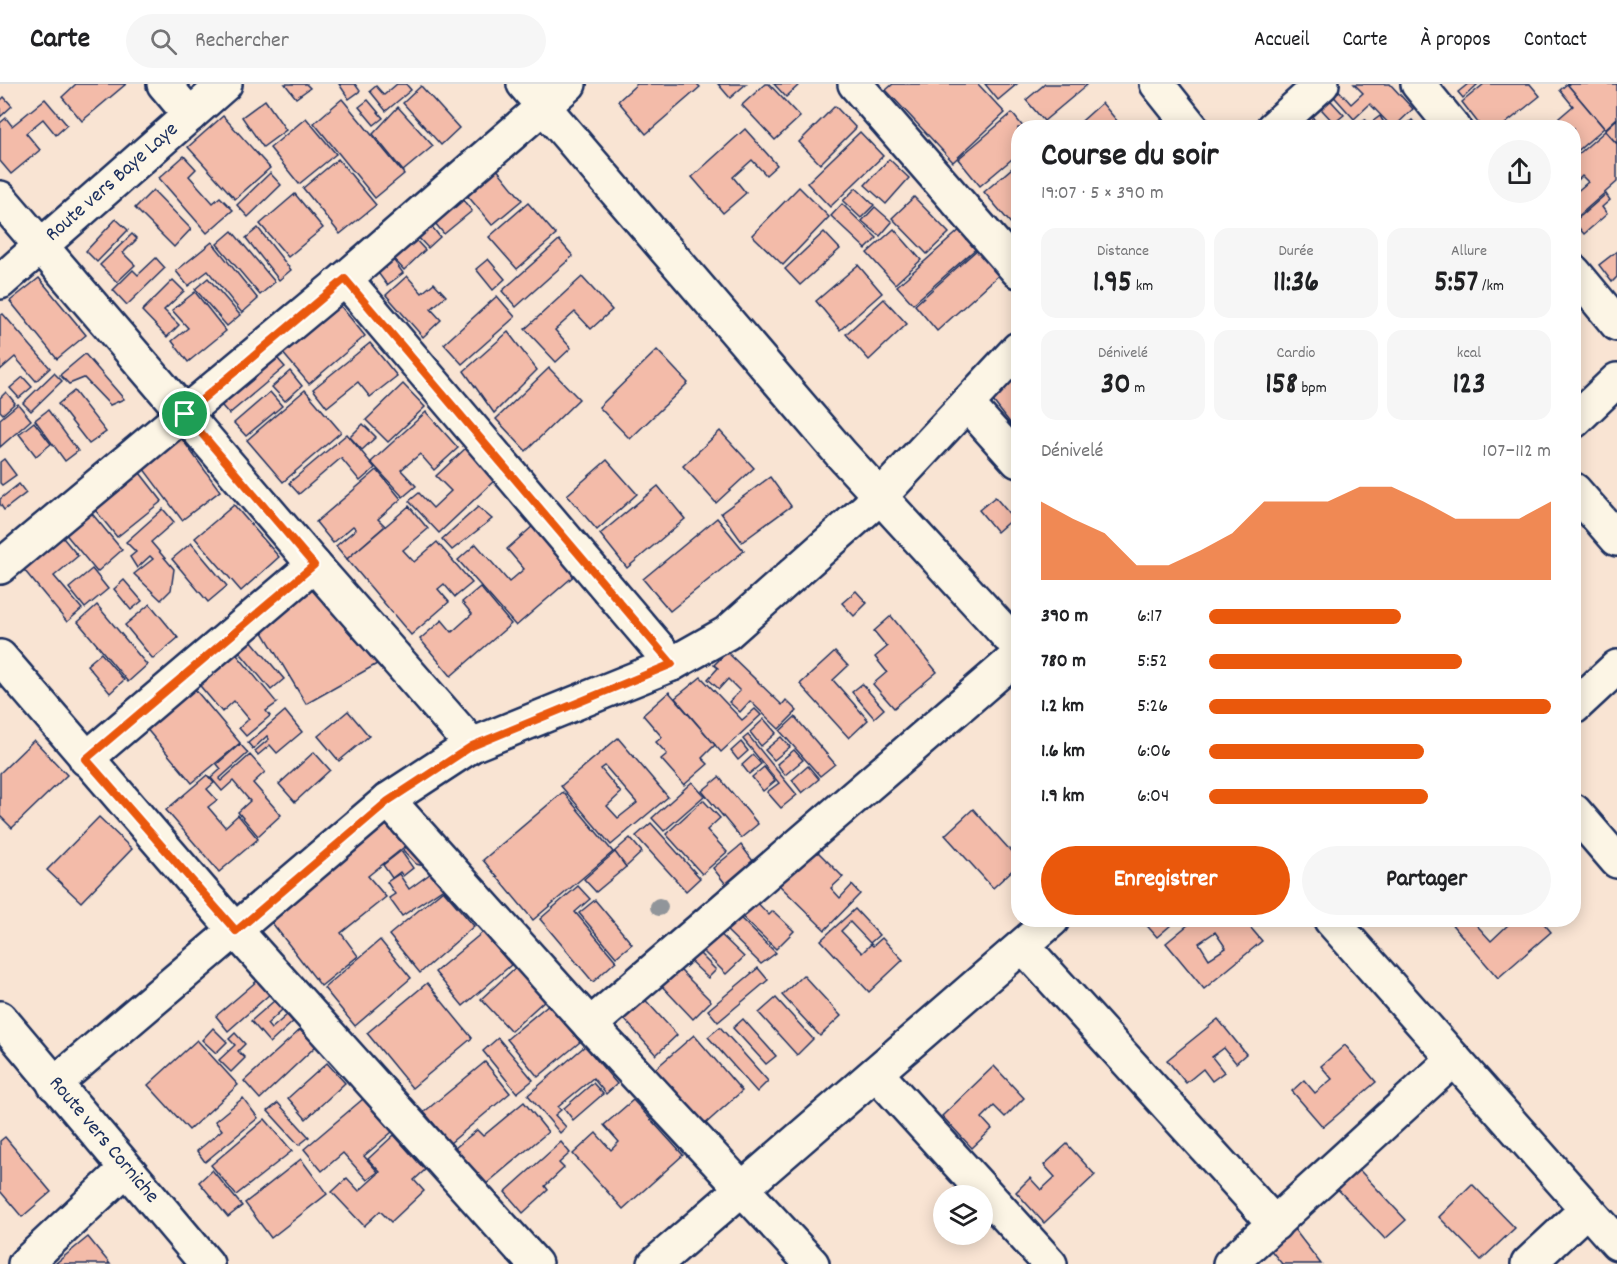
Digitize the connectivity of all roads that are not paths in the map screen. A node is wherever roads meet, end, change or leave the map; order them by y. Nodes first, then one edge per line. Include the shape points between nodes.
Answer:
1 (164, 84) edge
2 (225, 84) edge
3 (569, 84) edge
4 (855, 84) edge
5 (1157, 84) edge
6 (1322, 84) edge
7 (1418, 84) edge
8 (534, 95) edge
9 (190, 115) junction
10 (1186, 120) edge
11 (1283, 120) edge
12 (1447, 120) edge
13 (0, 198) edge
14 (41, 246) junction
15 (1011, 263) edge
16 (345, 279) junction
17 (1581, 280) edge
18 (0, 282) edge
19 (1617, 324) edge
20 (1011, 356) edge
21 (1617, 380) edge
22 (967, 404) junction
23 (185, 414) junction
24 (1581, 414) edge
25 (1011, 453) edge
26 (879, 498) junction
27 (1581, 498) edge
28 (1617, 539) edge
29 (314, 565) junction
30 (0, 567) edge
31 (1011, 635) edge
32 (1011, 645) edge
33 (0, 657) edge
34 (672, 664) junction
35 (1617, 667) edge
36 (1581, 700) edge
37 (472, 746) junction
38 (86, 759) junction
39 (388, 801) junction
40 (1581, 819) edge
41 (1617, 861) edge
42 (1044, 927) edge
43 (1338, 927) edge
44 (236, 931) junction
45 (1023, 946) junction
46 (0, 1018) edge
47 (590, 1025) junction
48 (1454, 1059) junction
49 (876, 1073) junction
50 (54, 1084) junction
51 (126, 1169) junction
52 (744, 1189) junction
53 (1587, 1209) junction
54 (1275, 1224) junction
55 (1617, 1243) edge
56 (25, 1264) edge
57 (207, 1264) edge
58 (535, 1264) edge
59 (655, 1264) edge
60 (812, 1264) edge
61 (1050, 1264) edge
62 (1230, 1264) edge
63 (1528, 1264) edge

1 - 9 street
2 - 9 street, Route vers Baye Laye
3 - 8 street
4 - 15 street
5 - 10 street
6 - 11 street
7 - 12 street
8 - 16 street
8 - 26 street
9 - 14 street, Route vers Baye Laye
13 - 14 street
14 - 18 street, Route vers Baye Laye
14 - 23 street
16 - 23 street
16 - 34 street
17 - 19 street
20 - 22 street
21 - 24 street
22 - 25 street
22 - 26 street
23 - 29 street
23 - 30 street
26 - 31 street
26 - 34 street via 727,633
27 - 28 street
29 - 37 street
29 - 38 street
32 - 47 street
33 - 38 street
34 - 37 street
35 - 36 street
37 - 39 street
38 - 44 street
39 - 44 street
39 - 47 street
40 - 41 street
42 - 45 street
43 - 48 street
44 - 50 street
44 - 58 street
45 - 49 street
45 - 54 street
46 - 50 street, Route vers Corniche
47 - 52 street
48 - 53 street
48 - 54 street
49 - 52 street
49 - 61 street
50 - 51 street, Route vers Corniche
51 - 56 street
51 - 57 street, Route vers Corniche
52 - 59 street
52 - 60 street
53 - 55 street
53 - 63 street
54 - 62 street

